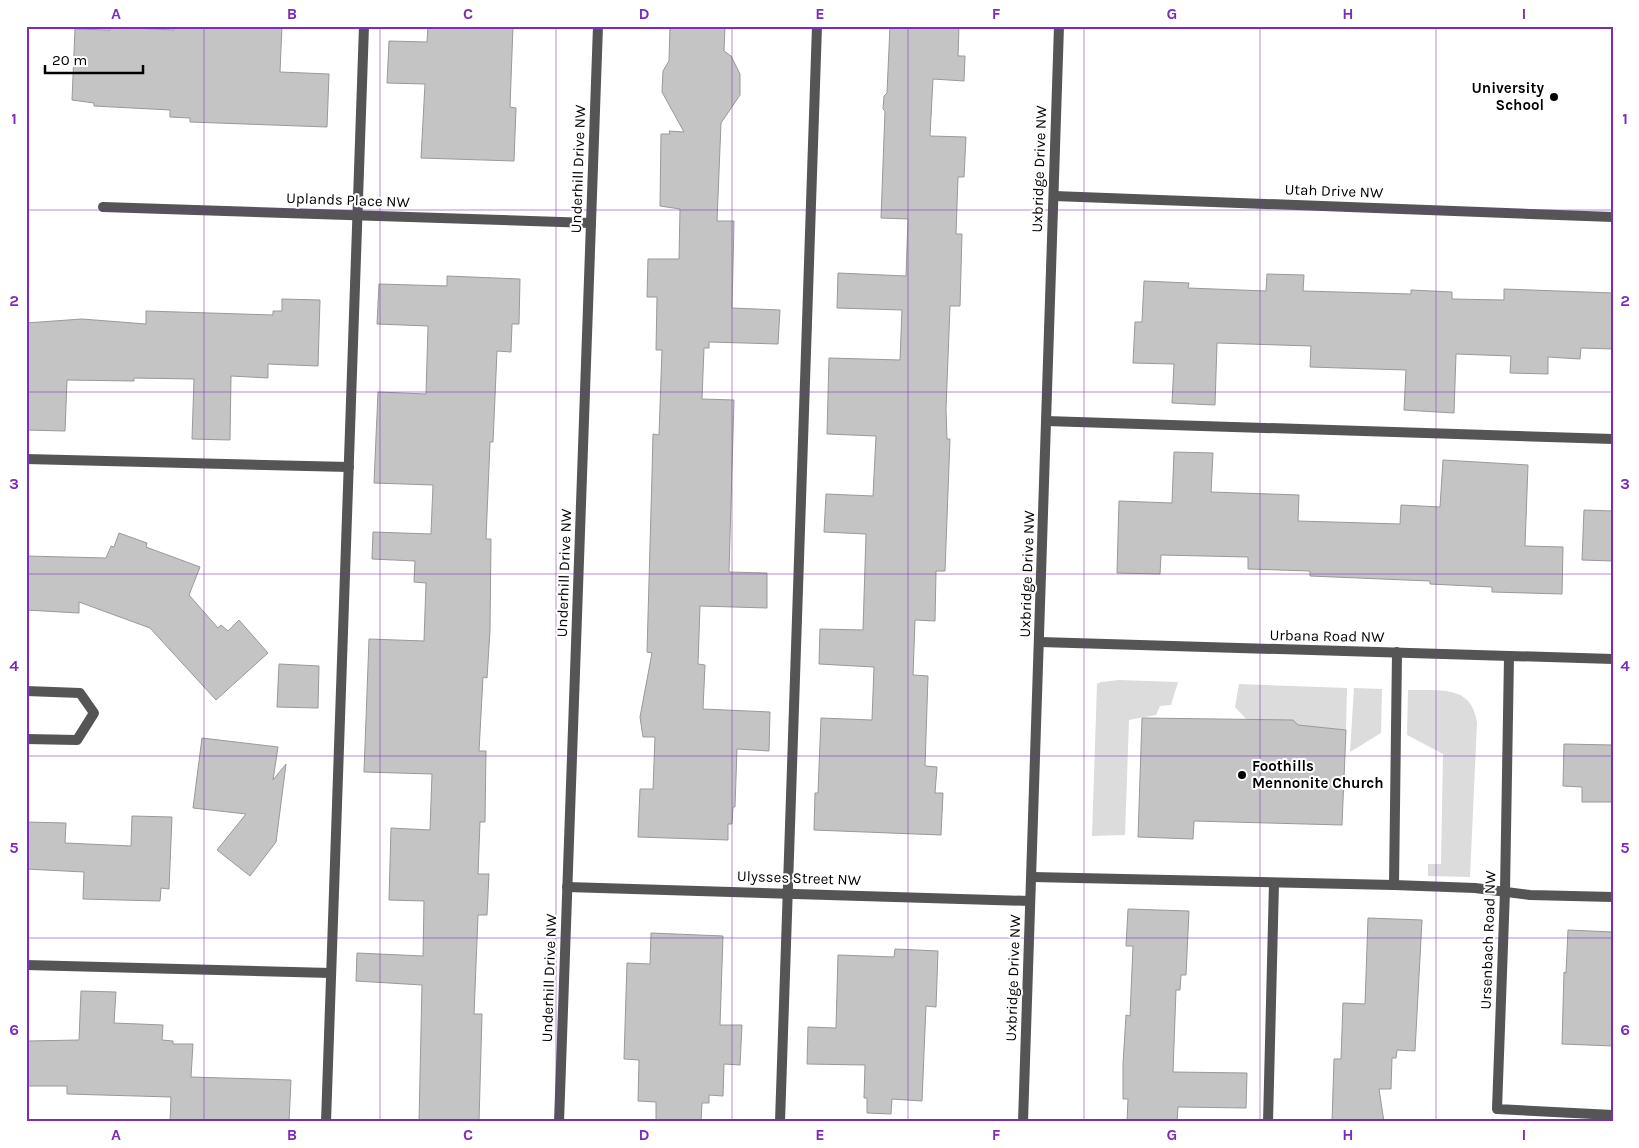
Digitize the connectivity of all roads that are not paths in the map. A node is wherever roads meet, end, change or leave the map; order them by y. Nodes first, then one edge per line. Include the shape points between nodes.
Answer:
1 (364, 26) edge
2 (598, 26) edge
3 (817, 26) edge
4 (1059, 26) edge
5 (1054, 196) junction
6 (104, 207) dead end
7 (358, 215) junction
8 (1613, 217) edge
9 (591, 223) junction
10 (1046, 421) junction
11 (1613, 439) edge
12 (26, 459) edge
13 (349, 467) junction
14 (1040, 642) junction
15 (1397, 652) junction
16 (1509, 657) junction
17 (1613, 659) edge
18 (26, 691) edge
19 (26, 739) edge
20 (1032, 877) junction
21 (1274, 883) junction
22 (1394, 885) junction
23 (567, 887) junction
24 (1505, 891) junction
25 (788, 892) junction
26 (1613, 897) edge
27 (1030, 901) junction
28 (26, 965) edge
29 (331, 973) junction
30 (1613, 1115) edge
31 (326, 1122) edge
32 (559, 1122) edge
33 (780, 1122) edge
34 (1023, 1122) edge
35 (1268, 1122) edge

1 - 7 street
2 - 9 street, Underhill Drive NW
3 - 25 street
4 - 5 street, Uxbridge Drive NW
5 - 8 street, Utah Drive NW
5 - 10 street, Uxbridge Drive NW
6 - 7 street, Uplands Place NW
7 - 9 street, Uplands Place NW
7 - 13 street
9 - 23 street, Underhill Drive NW
10 - 11 street
10 - 14 street, Uxbridge Drive NW
12 - 13 street
13 - 29 street
14 - 15 street, Urbana Road NW
14 - 20 street, Uxbridge Drive NW
15 - 16 street, Urbana Road NW
15 - 22 street
16 - 17 street, Urbana Road NW
16 - 24 street, Ursenbach Road NW
18 - 19 street via 80,692 94,713 77,740
20 - 21 street
20 - 27 street, Uxbridge Drive NW
21 - 22 street
21 - 35 street
22 - 24 street
23 - 25 street, Ulysses Street NW
23 - 32 street, Underhill Drive NW
24 - 26 street via 1530,895
24 - 30 street, Ursenbach Road NW via 1497,1109
25 - 27 street, Ulysses Street NW
25 - 33 street
27 - 34 street, Uxbridge Drive NW
28 - 29 street
29 - 31 street

